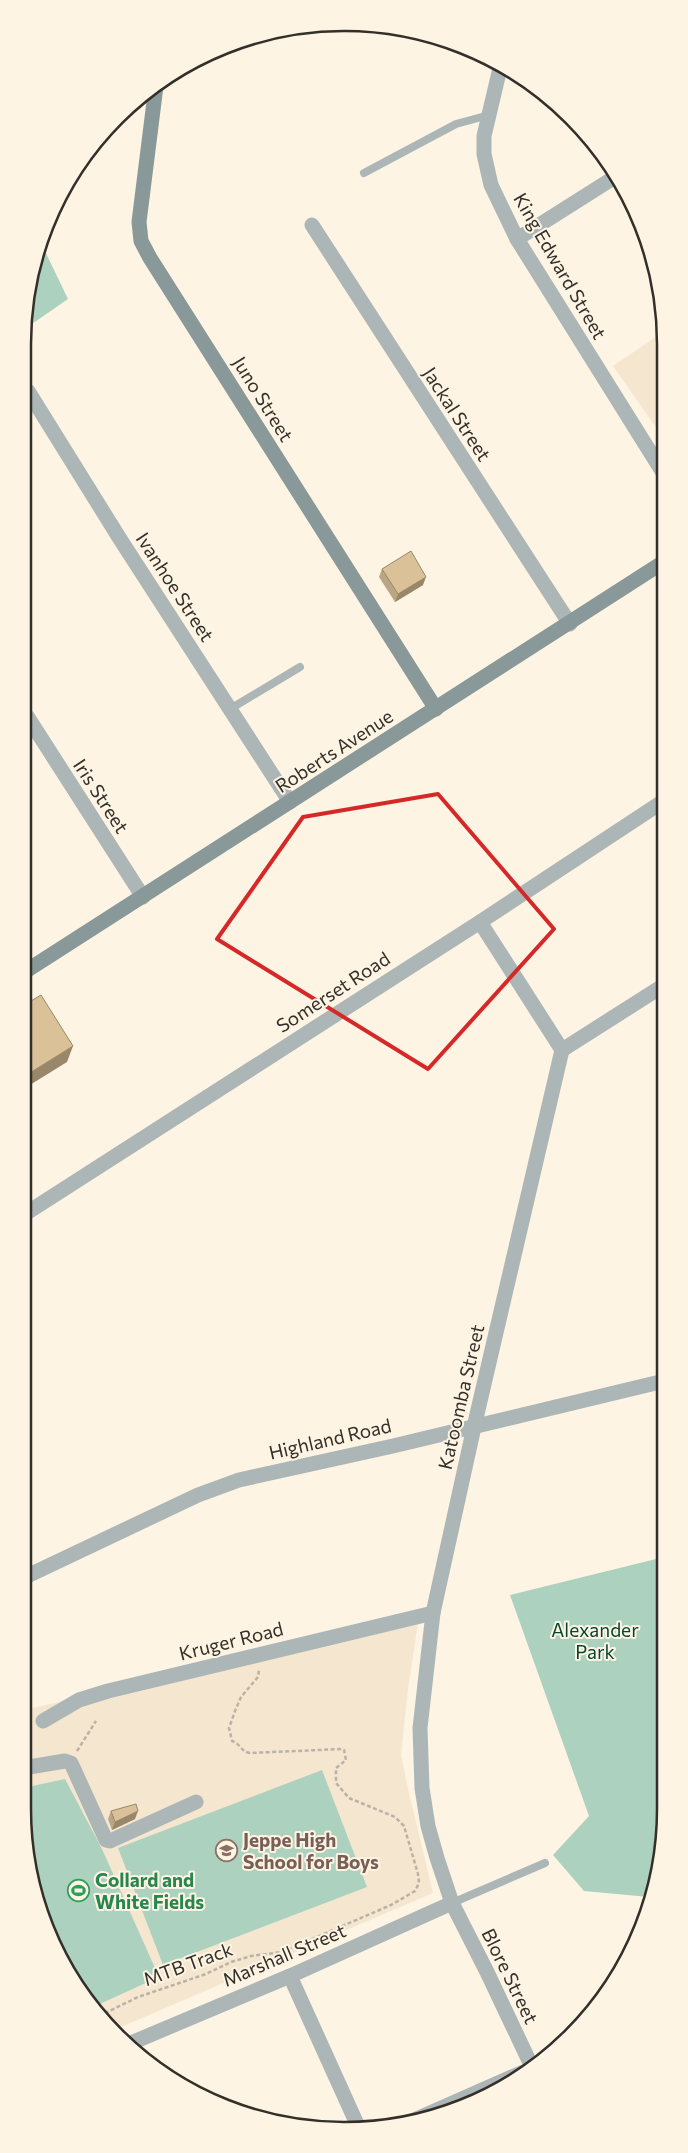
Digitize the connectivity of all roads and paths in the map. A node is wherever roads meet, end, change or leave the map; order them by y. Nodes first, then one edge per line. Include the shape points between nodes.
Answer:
1 (499, 72) edge
2 (155, 95) edge
3 (489, 115) junction
4 (364, 173) dead end
5 (610, 180) edge
6 (312, 225) dead end
7 (517, 239) junction
8 (31, 397) edge
9 (657, 463) edge
10 (657, 566) edge
11 (570, 624) junction
12 (300, 667) dead end
13 (230, 709) junction
14 (436, 709) junction
15 (31, 722) edge
16 (290, 802) junction
17 (657, 805) edge
18 (143, 897) junction
19 (480, 922) junction
20 (31, 968) edge
21 (657, 989) edge
22 (562, 1050) junction
23 (31, 1210) edge
24 (657, 1383) edge
25 (474, 1427) junction
26 (31, 1574) edge
27 (433, 1613) junction
28 (257, 1656) junction
29 (43, 1721) dead end
30 (96, 1721) dead end
31 (65, 1761) junction
32 (31, 1767) edge
33 (196, 1802) dead end
34 (545, 1863) dead end
35 (452, 1903) junction
36 (290, 1976) junction
37 (107, 2012) edge
38 (135, 2041) edge
39 (528, 2061) edge
40 (356, 2121) edge

1 - 3 street, King Edward Street
2 - 14 main road, Juno Street via 139,222 141,241
3 - 4 lane via 456,124
3 - 7 street, King Edward Street via 484,136 486,172
5 - 7 street
6 - 11 street, Jackal Street
7 - 9 street, King Edward Street
8 - 13 street, Ivanhoe Street
10 - 11 main road, Roberts Avenue
11 - 14 main road, Roberts Avenue
12 - 13 lane
13 - 16 street, Ivanhoe Street
14 - 16 main road, Roberts Avenue
15 - 18 street, Iris Street
16 - 18 main road, Roberts Avenue
17 - 19 street, Somerset Road
18 - 20 main road, Roberts Avenue
19 - 22 street
19 - 23 street, Somerset Road
21 - 22 street
22 - 25 street, Katoomba Street
24 - 25 street, Highland Road
25 - 26 street, Highland Road via 217,1487
25 - 27 street, Katoomba Street
27 - 28 street, Kruger Road
27 - 35 street, Katoomba Street via 420,1728 420,1763 428,1826
28 - 29 street, Kruger Road via 86,1697
28 - 37 path, MTB Track via 258,1677 241,1697 235,1711 229,1728 232,1741 242,1751 250,1753 342,1748 346,1760 336,1768 338,1786 349,1798 395,1817 404,1826 419,1883 415,1891 391,1905 294,1947 231,1962
30 - 31 path via 76,1753
31 - 32 street
31 - 33 street via 71,1763 106,1840
34 - 35 lane
35 - 36 street, Marshall Street
35 - 39 street, Blore Street
36 - 38 street, Marshall Street
36 - 40 street

